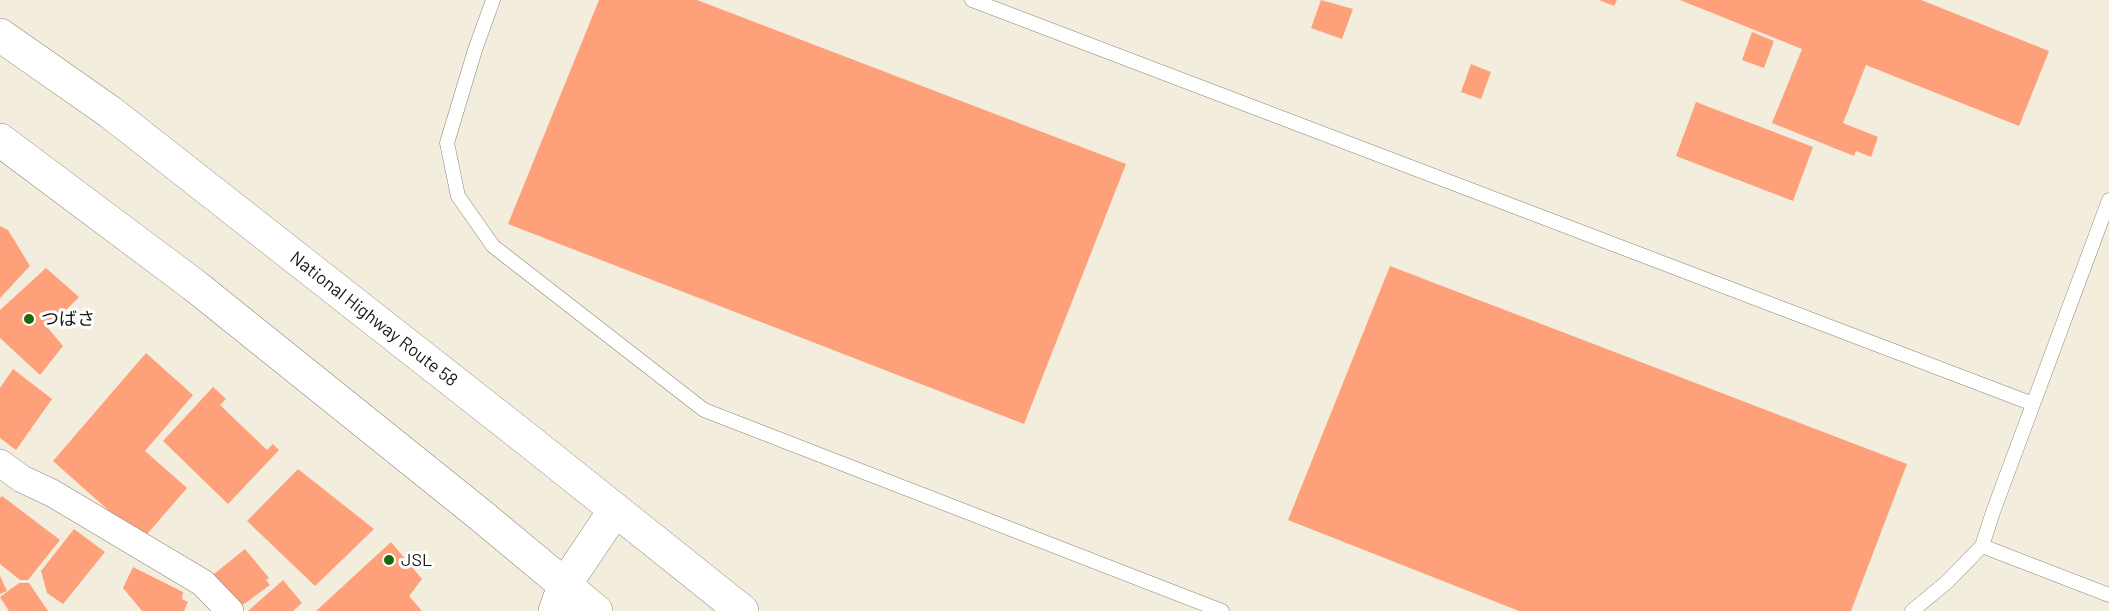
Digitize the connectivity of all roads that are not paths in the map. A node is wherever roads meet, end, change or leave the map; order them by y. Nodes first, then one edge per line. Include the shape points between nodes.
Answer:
1 (493, 0) edge
2 (972, 0) edge
3 (0, 36) edge
4 (0, 140) edge
5 (2109, 200) edge
6 (2033, 404) junction
7 (0, 463) edge
8 (615, 510) junction
9 (1982, 546) junction
10 (2109, 595) edge
11 (559, 598) edge
12 (230, 611) edge
13 (596, 611) edge
14 (742, 611) edge
15 (1222, 611) edge
16 (1912, 611) edge

1 - 15 lane via 447,143 458,196 493,246 704,410
2 - 6 lane
3 - 8 main road, National Highway Route 58 via 110,112
4 - 11 main road via 194,285 478,513
5 - 6 lane
6 - 9 lane
7 - 12 street via 203,584
8 - 11 main road
8 - 14 main road, National Highway Route 58
9 - 10 lane
9 - 16 lane
11 - 13 main road

